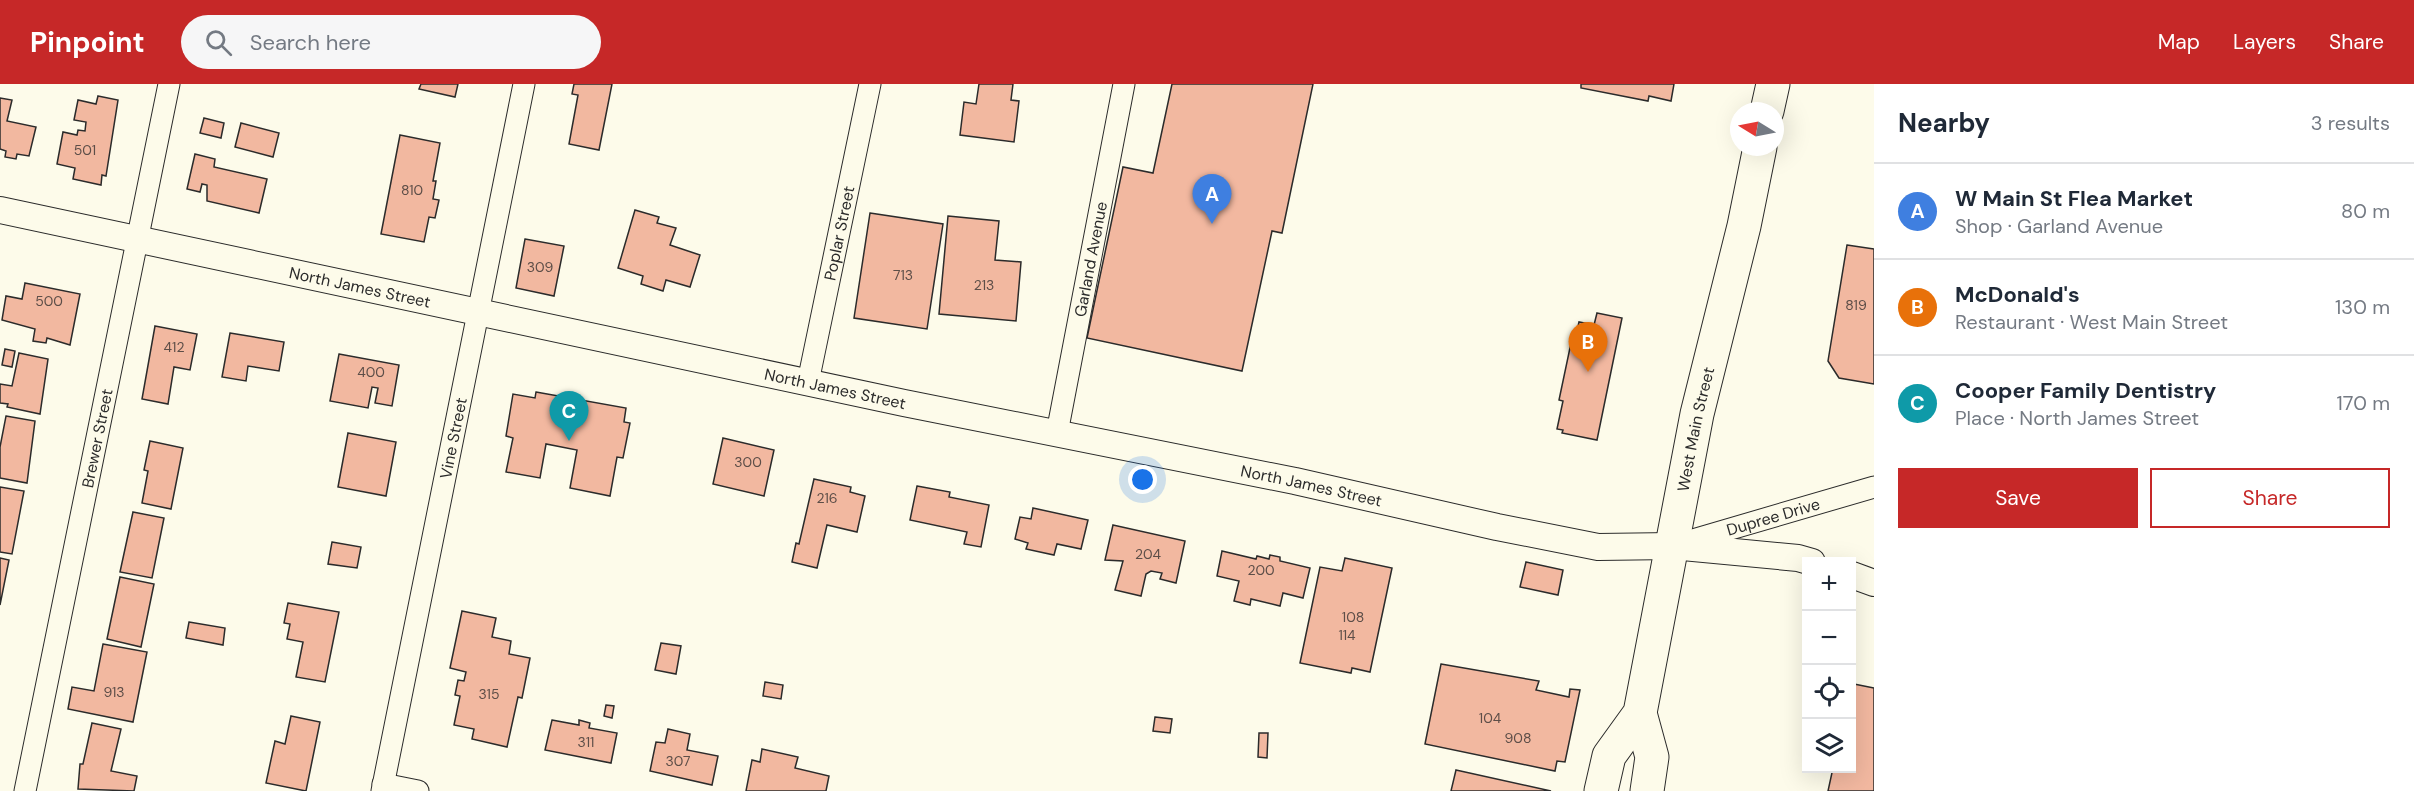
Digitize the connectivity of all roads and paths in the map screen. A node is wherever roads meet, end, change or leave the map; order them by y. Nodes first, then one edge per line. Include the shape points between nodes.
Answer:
1 (169, 84) edge
2 (524, 84) edge
3 (870, 84) edge
4 (1125, 84) edge
5 (1773, 84) edge
6 (1769, 102) edge
7 (1758, 156) edge
8 (0, 210) edge
9 (137, 240) junction
10 (479, 314) junction
11 (808, 382) junction
12 (1057, 434) junction
13 (1874, 487) edge
14 (1672, 546) junction
15 (1802, 559) edge
16 (1856, 576) edge
17 (1874, 583) edge
18 (1640, 712) junction
19 (382, 787) edge
20 (25, 791) edge
21 (418, 791) edge
22 (1601, 791) edge
23 (1647, 791) edge

1 - 9 street, Brewer Street
2 - 10 street, Vine Street
3 - 11 street, Poplar Street
4 - 12 street, Garland Avenue
5 - 6 main road
7 - 14 main road, West Main Street via 1697,414
8 - 9 street, North James Street
9 - 10 street, North James Street
9 - 20 street, Brewer Street
10 - 11 street, North James Street
10 - 19 street, Vine Street
11 - 12 street, North James Street
12 - 14 street, North James Street via 1598,547
13 - 14 street, Dupree Drive
14 - 15 street, North James Street
14 - 18 main road, West Main Street
16 - 17 street
18 - 22 main road, West Main Street via 1609,756
18 - 23 main road, West Main Street via 1652,757
19 - 21 street

